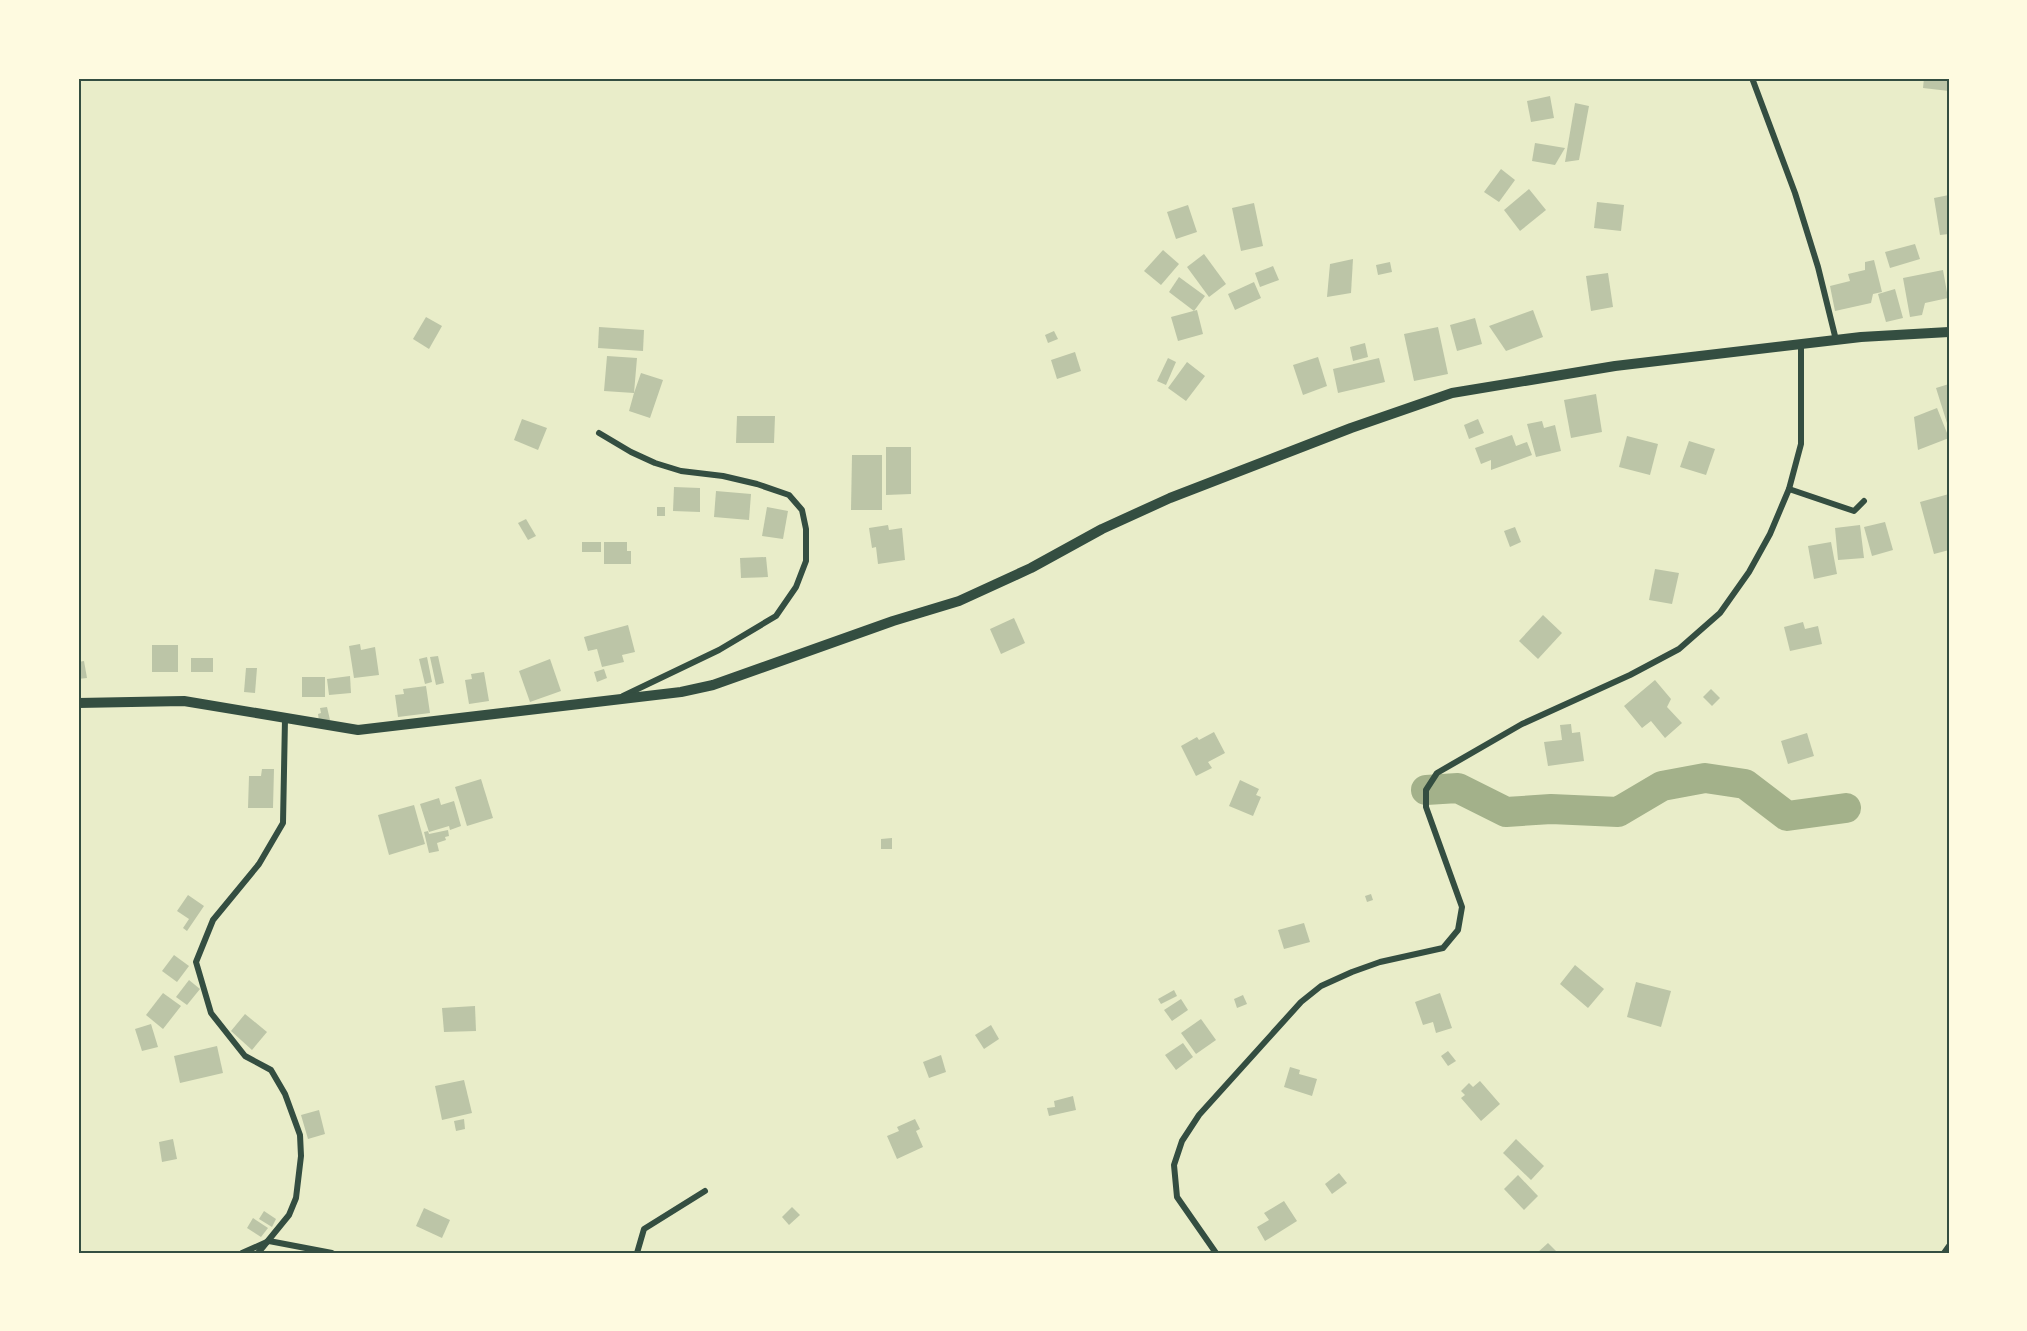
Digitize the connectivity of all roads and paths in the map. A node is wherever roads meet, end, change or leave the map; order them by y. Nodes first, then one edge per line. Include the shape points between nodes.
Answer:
1 (1752, 78) edge
2 (1949, 332) edge
3 (1836, 340) junction
4 (1801, 345) junction
5 (599, 433) dead end
6 (1789, 489) junction
7 (1864, 501) dead end
8 (617, 699) junction
9 (78, 703) edge
10 (285, 719) junction
11 (705, 1191) dead end
12 (269, 1241) junction
13 (1949, 1246) edge
14 (242, 1253) edge
15 (258, 1253) edge
16 (332, 1253) edge
17 (637, 1253) edge
18 (1216, 1253) edge
19 (1944, 1253) edge

1 - 3 street via 1795,193
2 - 3 street
3 - 4 street
4 - 6 street via 1801,444
4 - 8 street via 1615,366 1452,393 1170,498 959,601 713,685
5 - 8 street via 656,463 757,484 789,495 802,510 806,529 806,561 796,587 776,616 719,650
6 - 7 street via 1854,511
6 - 18 street via 1749,572 1720,612 1679,649 1522,724 1437,773 1426,790 1426,807 1462,907 1458,930 1443,948 1380,962 1321,986 1294,1009 1198,1115 1182,1141 1174,1165 1177,1197
8 - 10 street via 358,730
9 - 10 street via 184,701
10 - 12 street via 283,823 259,864 213,920 196,962 211,1013 245,1056 271,1070 285,1094 300,1135 296,1197 289,1215
11 - 17 street via 644,1229
12 - 14 street
12 - 15 street
12 - 16 street
13 - 19 street

